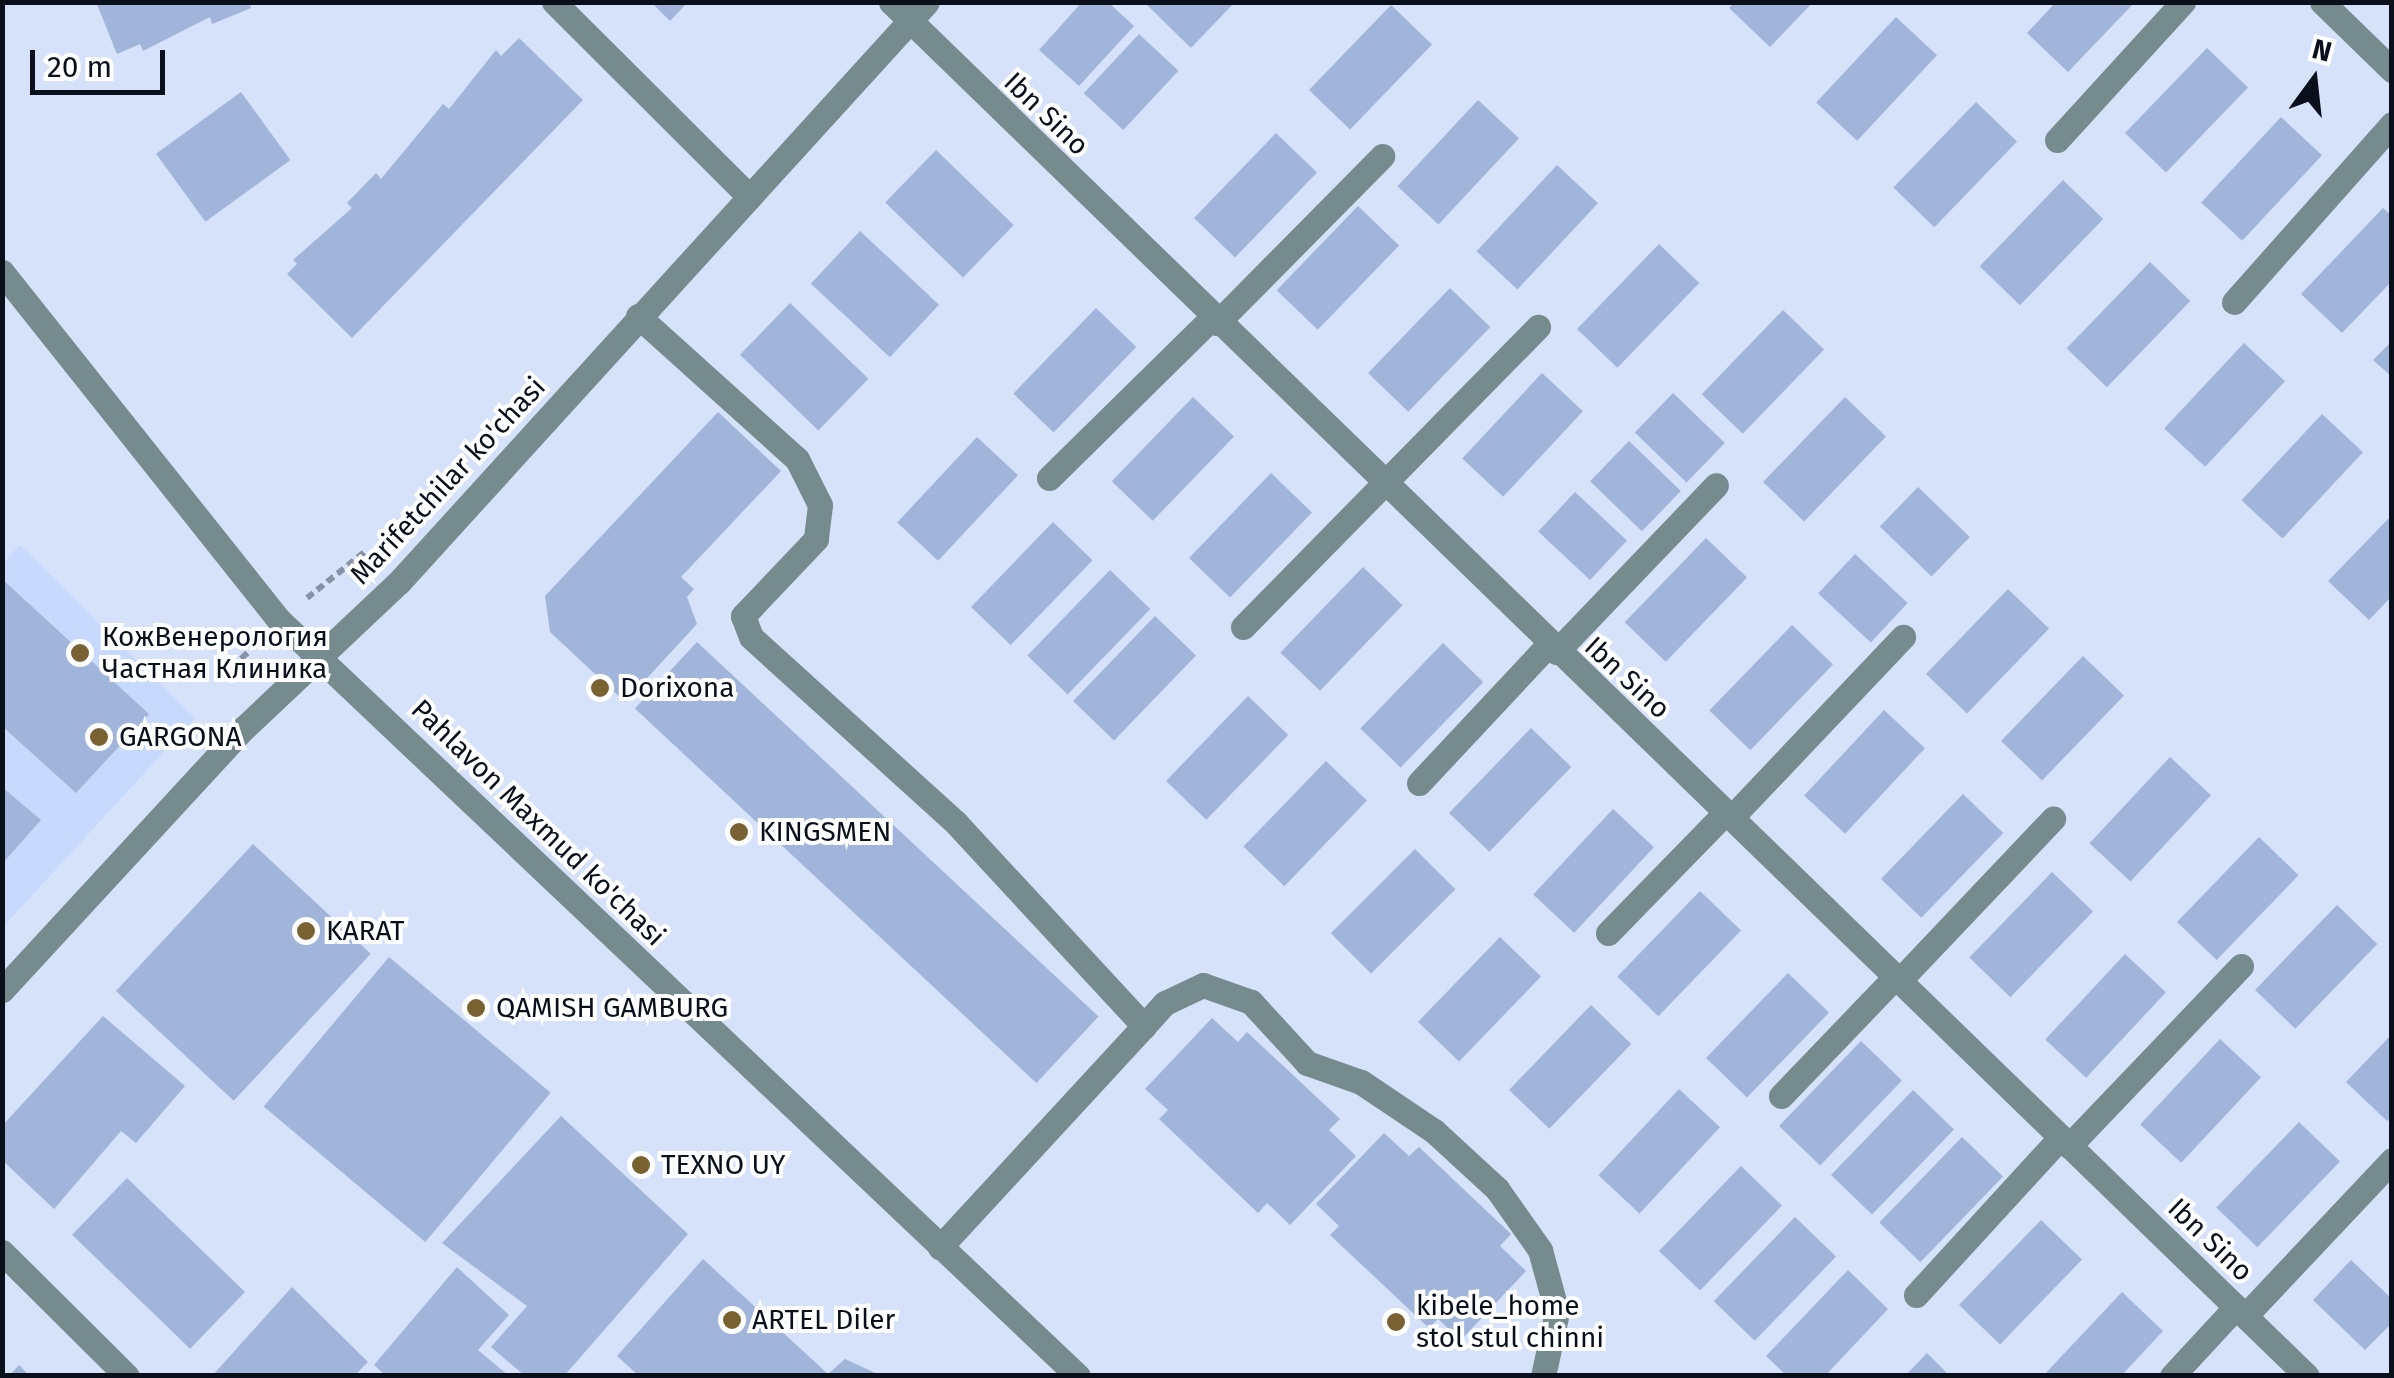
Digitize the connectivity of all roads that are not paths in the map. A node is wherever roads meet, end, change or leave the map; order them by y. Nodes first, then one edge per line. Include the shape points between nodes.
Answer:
1 (554, 2) edge
2 (928, 2) edge
3 (2183, 2) edge
4 (2322, 2) edge
5 (899, 12) edge
6 (2392, 70) edge
7 (2392, 124) edge
8 (2056, 140) dead end
9 (1382, 156) dead end
10 (749, 196) junction
11 (2, 272) edge
12 (2234, 302) dead end
13 (638, 316) junction
14 (1215, 320) junction
15 (1538, 326) dead end
16 (1049, 478) dead end
17 (1383, 485) junction
18 (1716, 486) dead end
19 (1243, 627) dead end
20 (1902, 637) dead end
21 (1552, 648) junction
22 (321, 658) junction
23 (1419, 783) dead end
24 (1728, 815) junction
25 (2053, 819) dead end
26 (1608, 932) dead end
27 (2241, 966) dead end
28 (1897, 979) junction
29 (2, 990) edge
30 (1144, 1026) junction
31 (1782, 1096) dead end
32 (2065, 1141) junction
33 (2392, 1160) edge
34 (940, 1247) junction
35 (2, 1252) edge
36 (1916, 1295) dead end
37 (2241, 1312) junction
38 (128, 1376) edge
39 (1078, 1376) edge
40 (1544, 1376) edge
41 (2172, 1376) edge
42 (2306, 1376) edge

1 - 10 street
2 - 5 street, Marifetchilar ko'chasi
3 - 8 street
4 - 6 street
5 - 10 street, Marifetchilar ko'chasi
5 - 14 street, Ibn Sino
7 - 12 street
9 - 14 street
10 - 13 street, Marifetchilar ko'chasi
11 - 22 street, Pahlavon Maxmud ko'chasi via 166,484 279,620
13 - 22 street, Marifetchilar ko'chasi via 399,582
13 - 30 street via 798,459 820,505 816,538 743,616 751,637 956,823
14 - 16 street
14 - 17 street, Ibn Sino
15 - 17 street
17 - 19 street
17 - 21 street, Ibn Sino
18 - 21 street
20 - 24 street
21 - 23 street
21 - 24 street, Ibn Sino
22 - 29 street, Marifetchilar ko'chasi via 244,728
22 - 34 street, Pahlavon Maxmud ko'chasi
24 - 26 street
24 - 28 street, Ibn Sino
25 - 28 street
27 - 32 street
28 - 31 street
28 - 32 street, Ibn Sino
30 - 34 street
30 - 40 street via 1165,1002 1202,984 1251,1002 1308,1063 1361,1082 1434,1131 1497,1189 1540,1250 1556,1312
32 - 36 street
32 - 37 street, Ibn Sino
33 - 37 street
34 - 39 street, Pahlavon Maxmud ko'chasi
35 - 38 street
37 - 41 street
37 - 42 street, Ibn Sino

